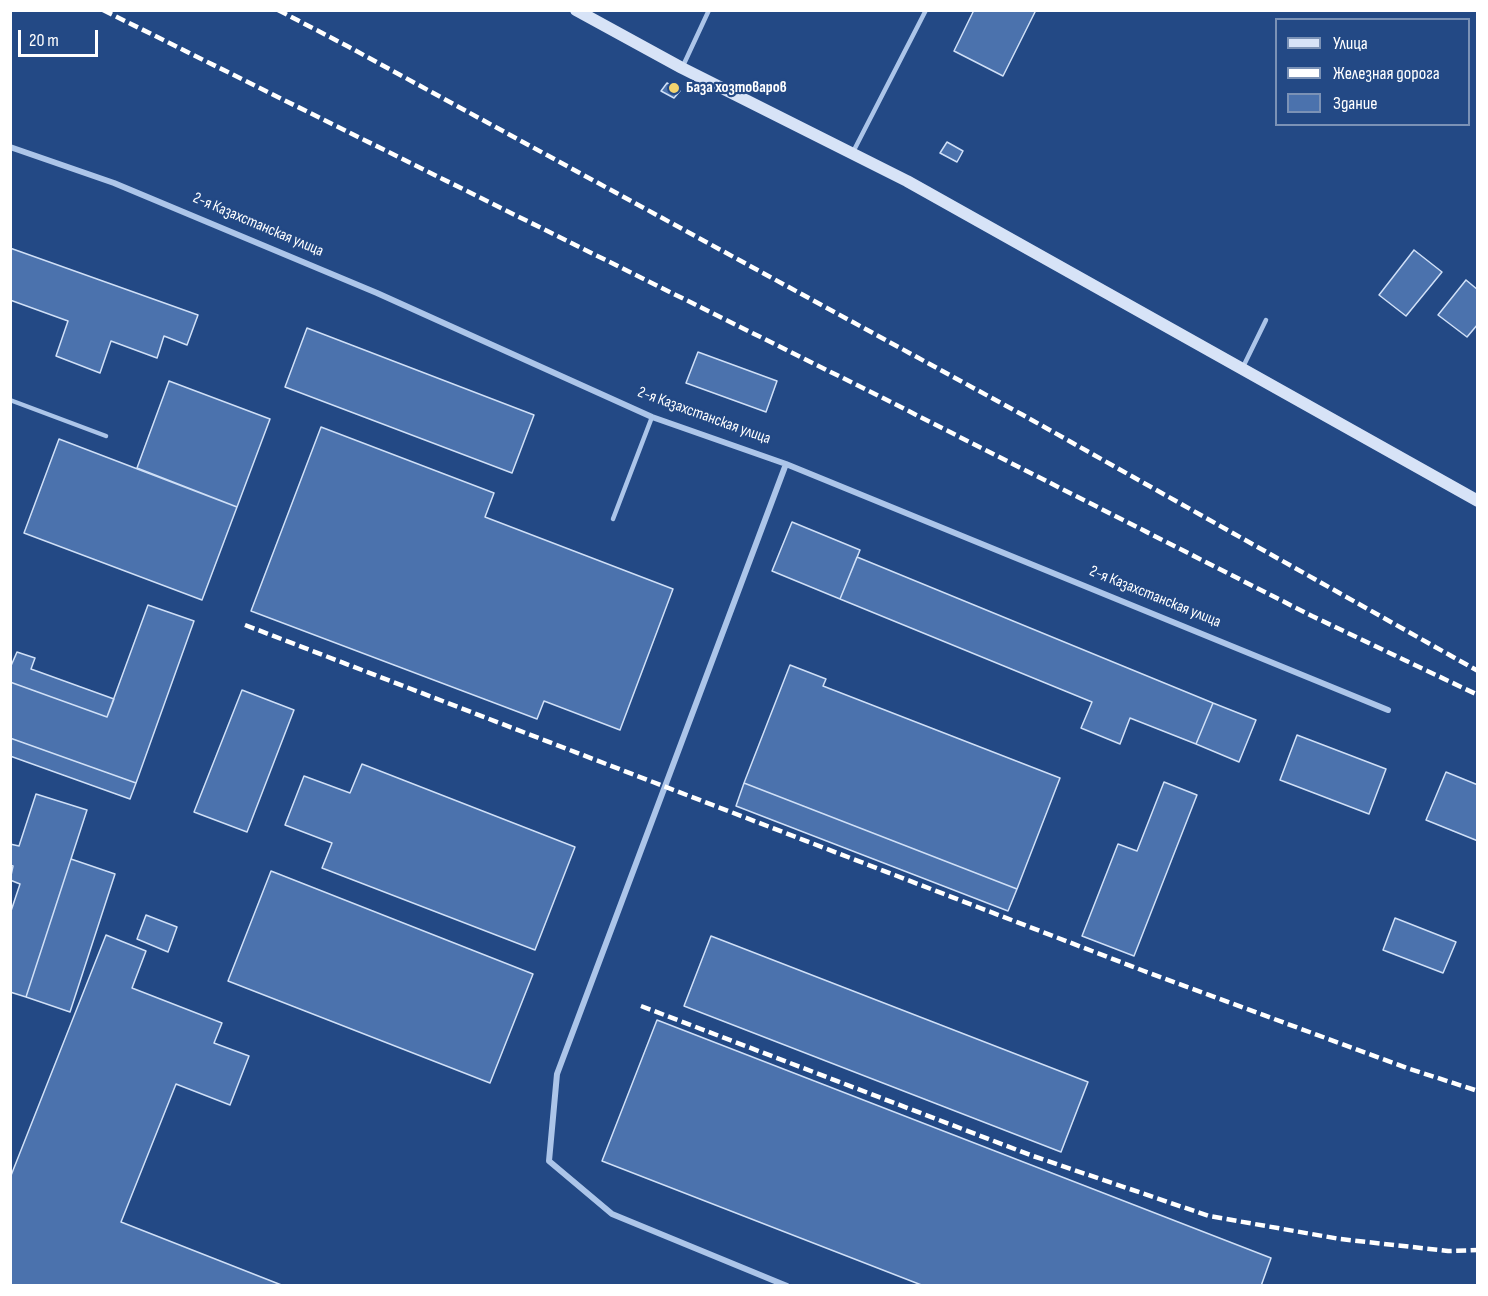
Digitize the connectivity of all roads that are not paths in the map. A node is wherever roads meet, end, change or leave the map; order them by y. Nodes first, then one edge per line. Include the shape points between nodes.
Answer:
1 (576, 10) edge
2 (709, 10) edge
3 (926, 10) edge
4 (682, 68) junction
5 (10, 147) edge
6 (853, 153) junction
7 (1266, 320) dead end
8 (1242, 369) junction
9 (10, 400) edge
10 (652, 417) junction
11 (106, 436) dead end
12 (786, 464) junction
13 (1478, 501) edge
14 (613, 519) dead end
15 (1388, 710) dead end
16 (787, 1286) edge

1 - 4 street
2 - 4 lane
3 - 6 lane
4 - 6 street
5 - 10 street, 2-я Казахстанская улица via 114,183 355,284
6 - 8 street
7 - 8 lane
8 - 13 street
9 - 11 lane
10 - 12 street, 2-я Казахстанская улица
10 - 14 lane
12 - 15 street, 2-я Казахстанская улица
12 - 16 street via 557,1074 549,1161 612,1214

